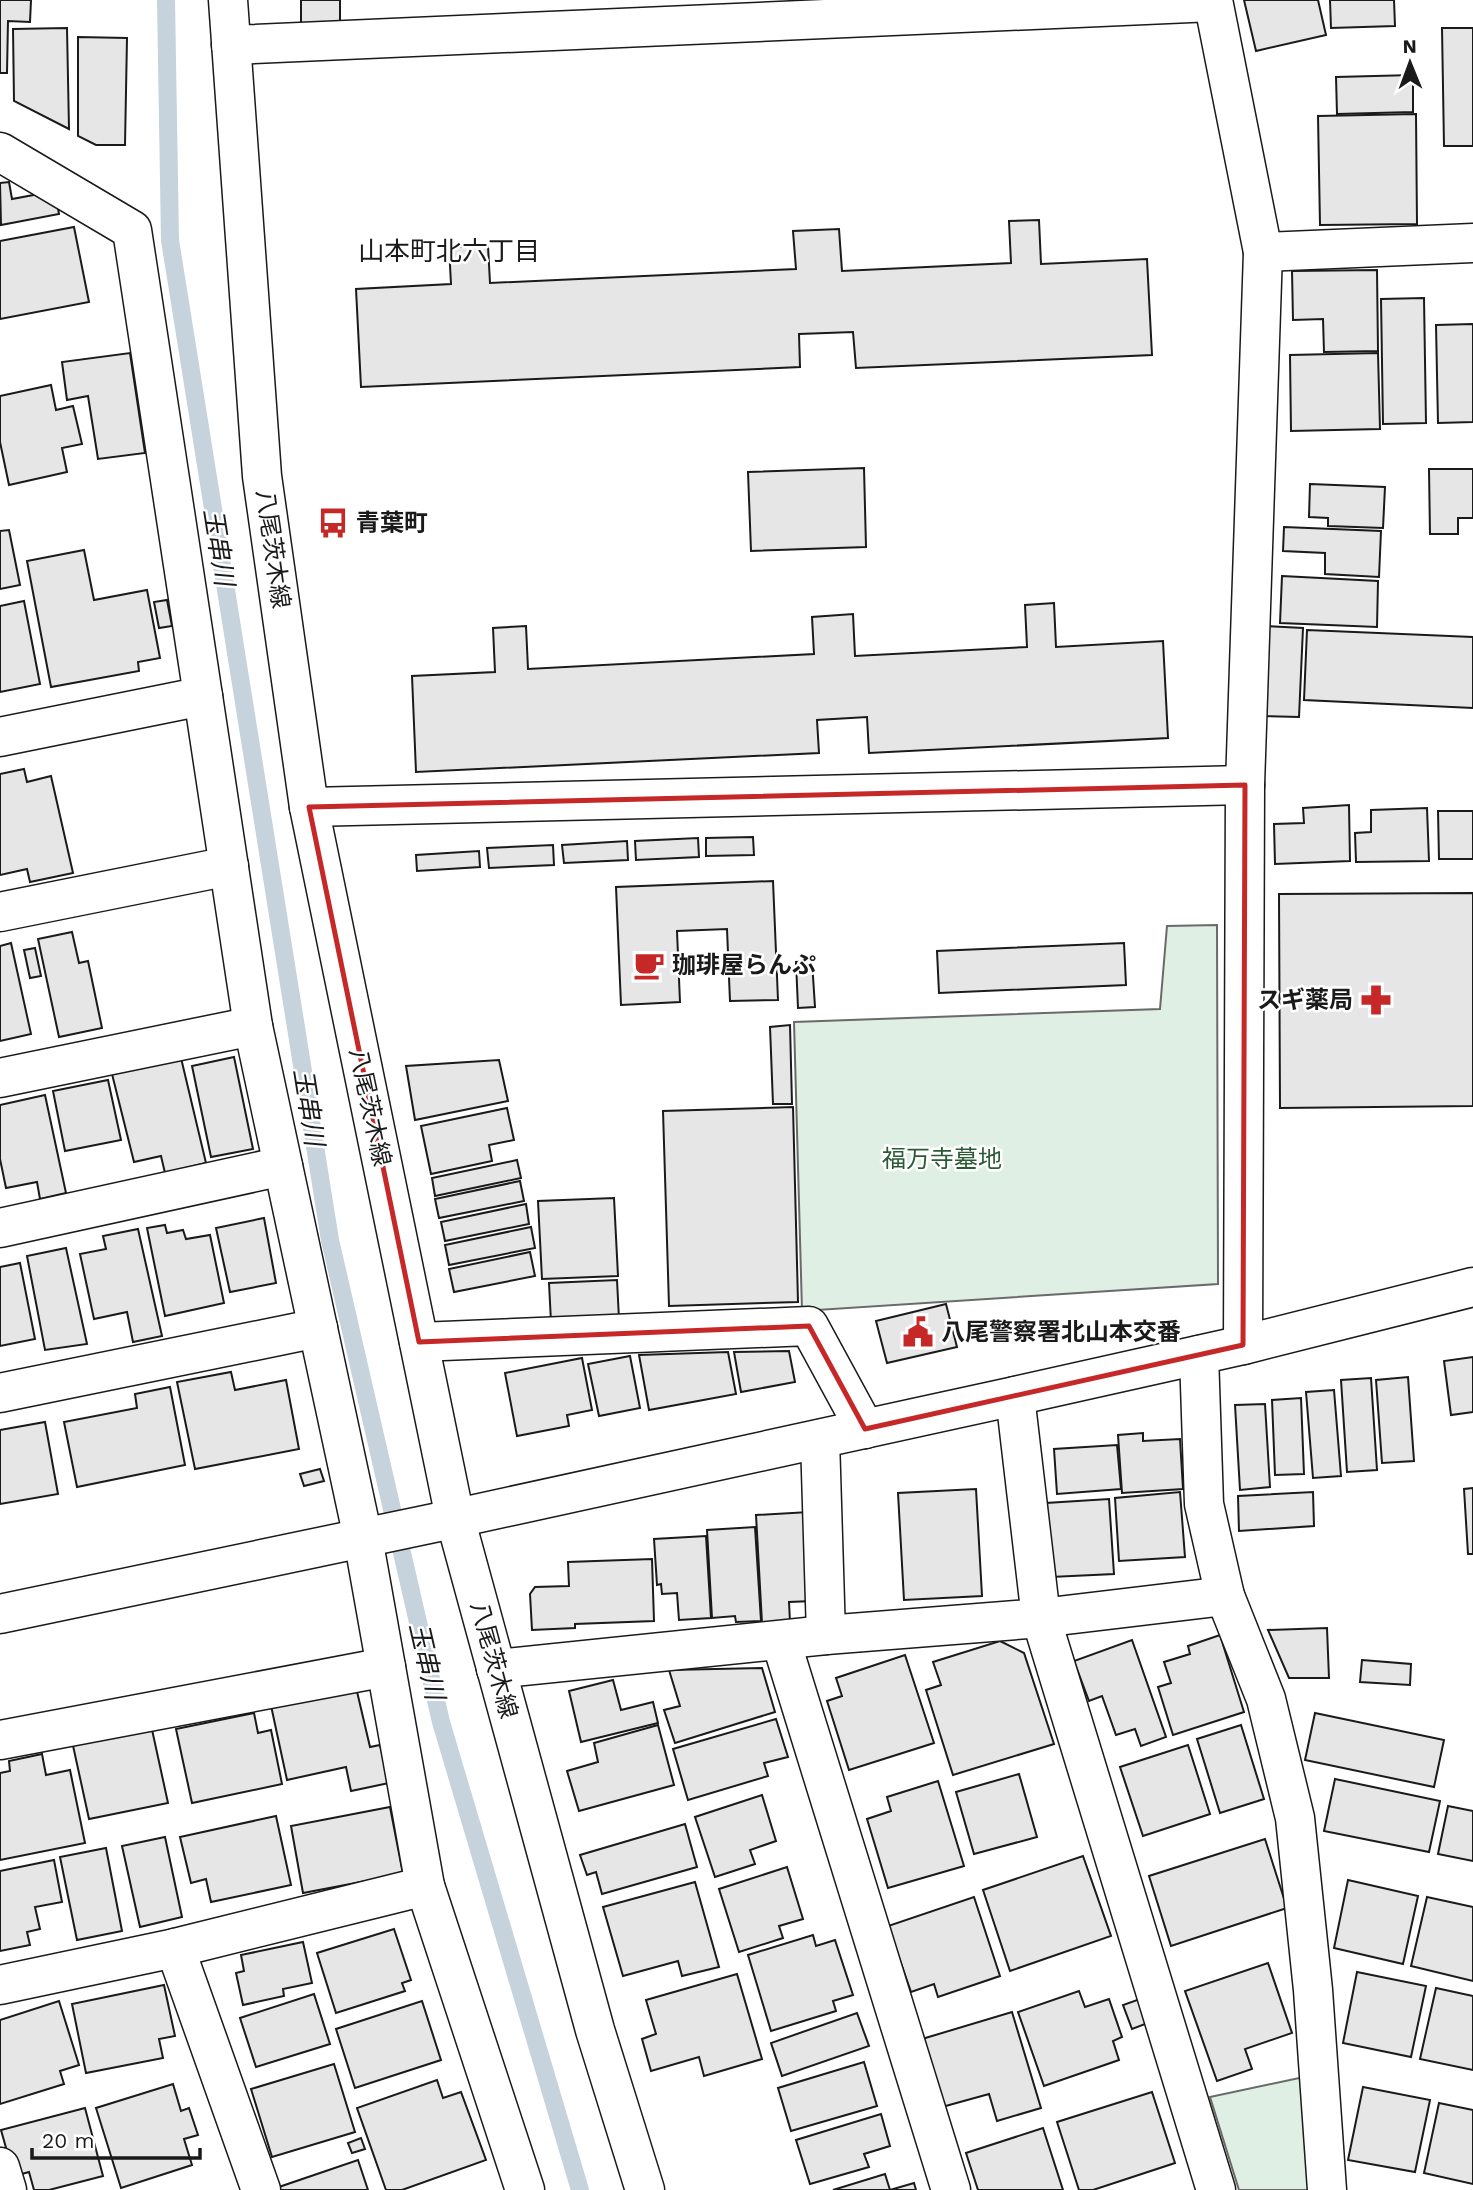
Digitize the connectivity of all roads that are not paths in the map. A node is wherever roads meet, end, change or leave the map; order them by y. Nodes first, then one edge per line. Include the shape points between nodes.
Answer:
1 (228, 0) edge
2 (1213, 1) edge
3 (231, 45) junction
4 (0, 152) edge
5 (1473, 243) edge
6 (1263, 253) junction
7 (203, 696) junction
8 (0, 737) edge
9 (1245, 785) junction
10 (309, 807) junction
11 (229, 866) junction
12 (0, 912) edge
13 (253, 1026) junction
14 (0, 1078) edge
15 (283, 1166) junction
16 (0, 1228) edge
17 (1473, 1287) edge
18 (318, 1328) junction
19 (419, 1342) junction
20 (1243, 1345) junction
21 (1199, 1355) junction
22 (0, 1393) edge
23 (1015, 1396) junction
24 (865, 1429) junction
25 (820, 1439) junction
26 (445, 1521) junction
27 (365, 1538) junction
28 (1225, 1596) junction
29 (0, 1614) edge
30 (1041, 1618) junction
31 (826, 1635) junction
32 (781, 1641) junction
33 (386, 1667) junction
34 (496, 1669) junction
35 (0, 1740) edge
36 (425, 1886) junction
37 (175, 1948) junction
38 (0, 1985) edge
39 (0, 2167) edge
40 (7, 2190) edge
41 (261, 2190) edge
42 (525, 2190) edge
43 (645, 2190) edge
44 (951, 2190) edge
45 (1216, 2190) edge
46 (1327, 2190) edge

1 - 3 street, 八尾茨木線
2 - 3 street
2 - 6 street
3 - 10 street, 八尾茨木線 via 262,476
4 - 7 street via 132,230
5 - 6 street
6 - 9 street
7 - 8 street
7 - 11 street
9 - 10 street
9 - 20 street
10 - 19 street, 八尾茨木線
11 - 12 street
11 - 13 street
13 - 14 street
13 - 15 street
15 - 16 street
15 - 18 street
17 - 20 street
18 - 22 street
18 - 27 street
19 - 24 street via 809,1326
19 - 26 street, 八尾茨木線
20 - 21 street
21 - 23 street
21 - 28 street via 1204,1504
23 - 24 street
23 - 30 street
24 - 25 street
25 - 26 street
25 - 31 street
26 - 27 street
26 - 34 street, 八尾茨木線
27 - 29 street
27 - 33 street
28 - 30 street
28 - 46 street via 1266,1699 1295,1818
30 - 31 street
30 - 45 street
31 - 32 street
32 - 34 street
32 - 44 street
33 - 35 street
33 - 36 street
34 - 43 street, 八尾茨木線
36 - 37 street
36 - 42 street
37 - 38 street
37 - 41 street
39 - 40 street

